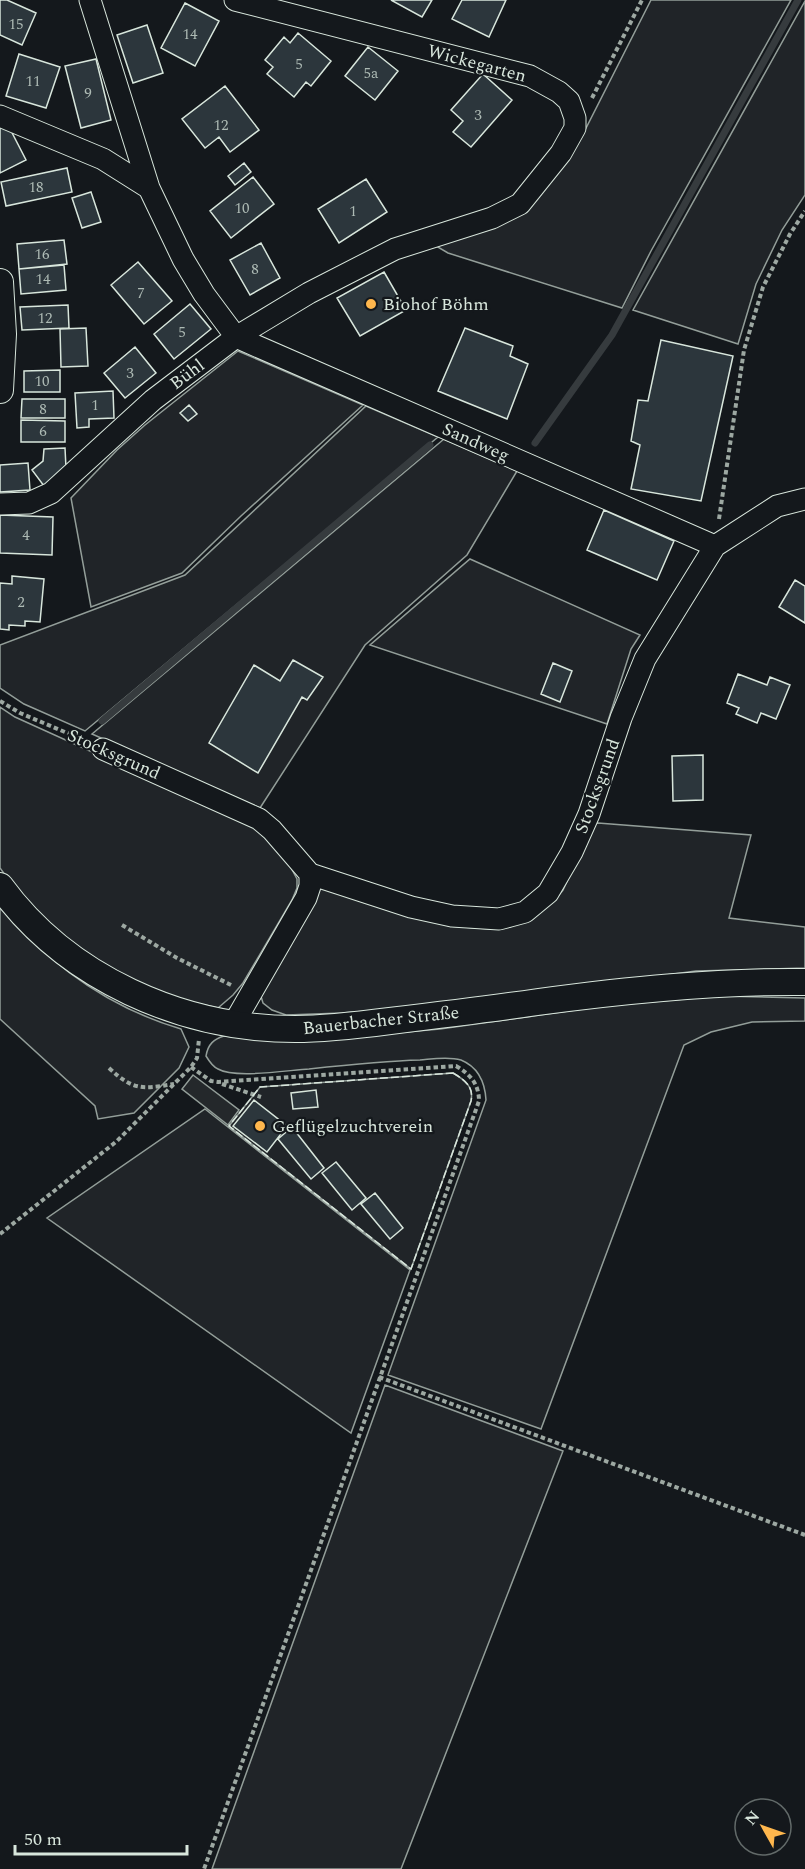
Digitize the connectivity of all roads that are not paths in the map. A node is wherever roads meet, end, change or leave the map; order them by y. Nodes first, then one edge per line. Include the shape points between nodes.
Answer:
1 (90, 0) edge
2 (235, 0) edge
3 (0, 116) edge
4 (149, 188) junction
5 (0, 282) edge
6 (236, 337) junction
7 (0, 390) edge
8 (805, 498) edge
9 (0, 504) edge
10 (715, 546) junction
11 (103, 749) road end
12 (310, 874) junction
13 (0, 885) edge
14 (805, 982) edge
15 (234, 1023) junction

1 - 4 street
2 - 6 street, Wickegarten via 530,76 569,101 575,128 561,153 516,207 395,249 309,293
3 - 4 street via 103,159
4 - 6 street via 183,259
5 - 7 street
6 - 9 street, Bühl via 153,400 51,493 30,503
6 - 10 street, Sandweg
8 - 10 street, Stocksgrund via 777,506
10 - 12 street, Stocksgrund via 645,658 573,852 556,883 534,906 499,920 452,916
11 - 12 street, Stocksgrund via 259,819
12 - 15 street via 306,898
13 - 15 street, Bauerbacher Straße via 40,930 112,983 148,1000
14 - 15 street, Bauerbacher Straße via 654,988 358,1025 295,1029

